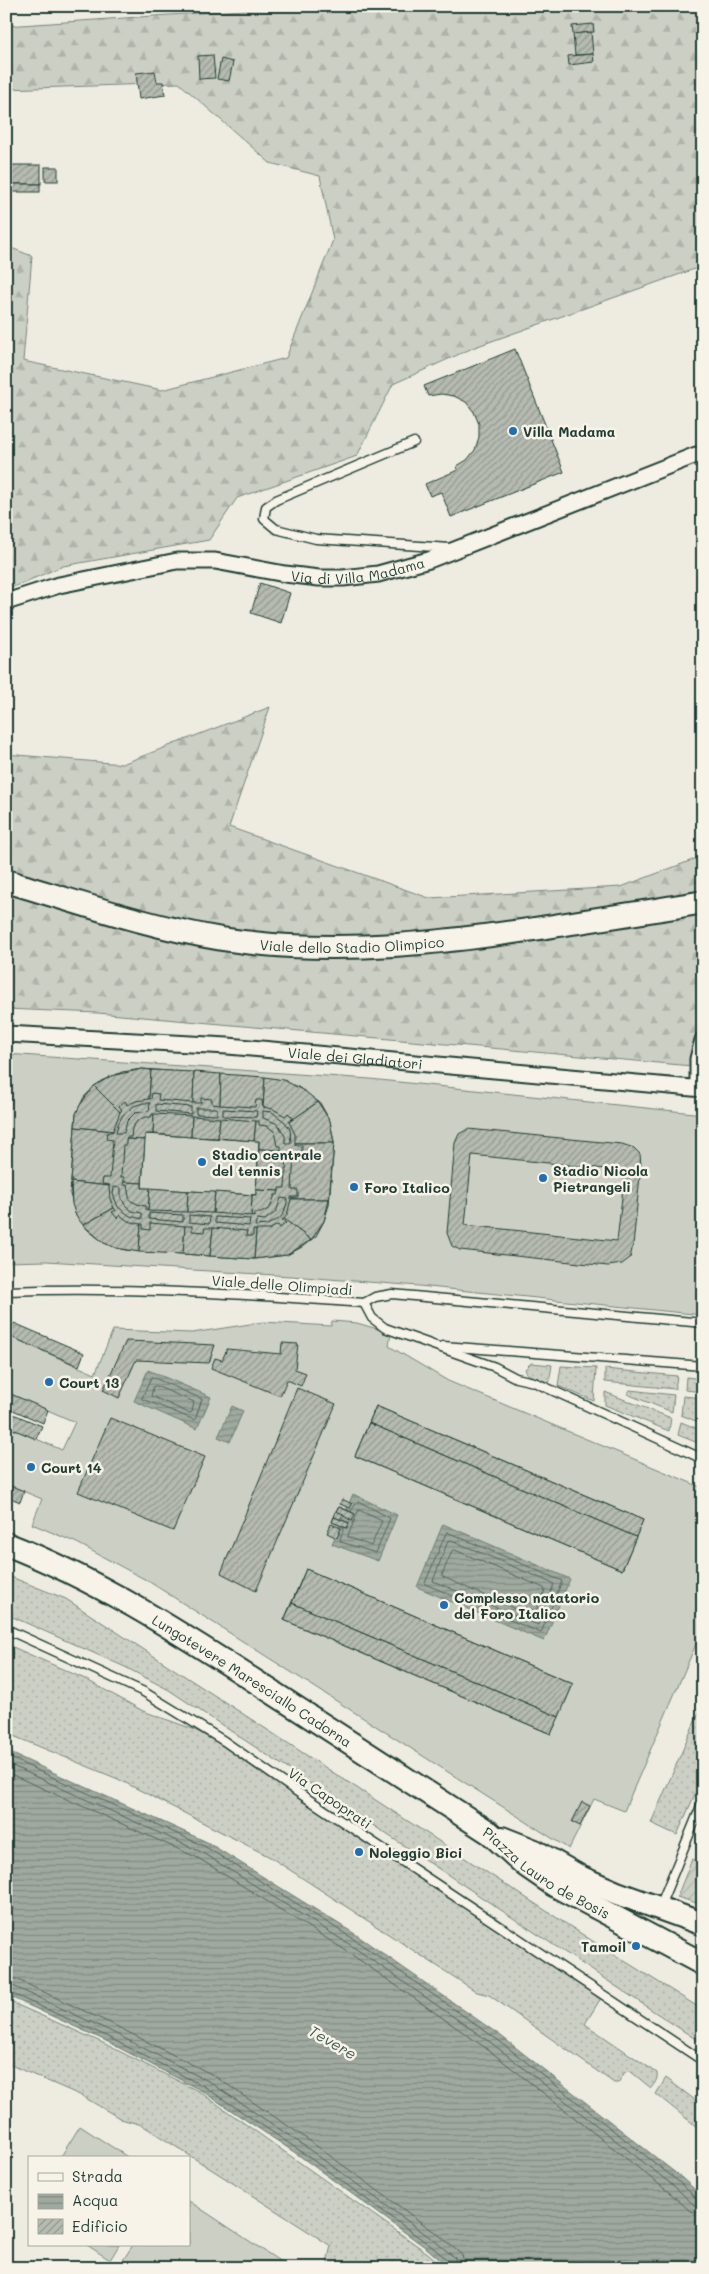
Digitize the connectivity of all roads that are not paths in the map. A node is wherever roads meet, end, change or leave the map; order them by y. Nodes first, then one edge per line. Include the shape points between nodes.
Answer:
1 (414, 442) dead end
2 (699, 454) edge
3 (457, 548) junction
4 (6, 602) edge
5 (6, 881) edge
6 (703, 902) edge
7 (6, 1034) edge
8 (703, 1040) edge
9 (700, 1088) edge
10 (6, 1291) edge
11 (364, 1303) junction
12 (703, 1323) edge
13 (431, 1345) junction
14 (703, 1366) edge
15 (703, 1459) edge
16 (6, 1544) edge
17 (6, 1629) edge
18 (703, 1801) edge
19 (490, 1833) junction
20 (658, 1909) junction
21 (703, 1924) edge
22 (703, 1964) edge
23 (703, 2060) edge

1 - 3 lane via 276,500 266,508 264,519 276,529 316,540
2 - 3 street, Via di Villa Madama
3 - 4 street, Via di Villa Madama via 405,568 343,578 291,575 215,561 177,561 58,585
5 - 6 main road, Viale dello Stadio Olimpico via 195,934 289,945 399,946 446,942
7 - 9 street, Viale dei Gladiatori via 228,1046
8 - 9 street via 698,1059
10 - 11 lane, Viale delle Olimpiadi via 228,1293
11 - 12 lane, Viale delle Olimpiadi via 392,1294
11 - 13 lane via 381,1326
13 - 14 lane
13 - 15 lane via 534,1382
16 - 19 main road, Lungotevere Maresciallo Cadorna via 64,1569 141,1610
17 - 23 lane, Via Capoprati via 144,1692 224,1741
18 - 20 lane
19 - 20 main road, Piazza Lauro de Bosis via 534,1851 582,1878
19 - 22 main road, Piazza Lauro de Bosis via 525,1866 554,1885
20 - 21 main road, Piazza Lauro de Bosis

